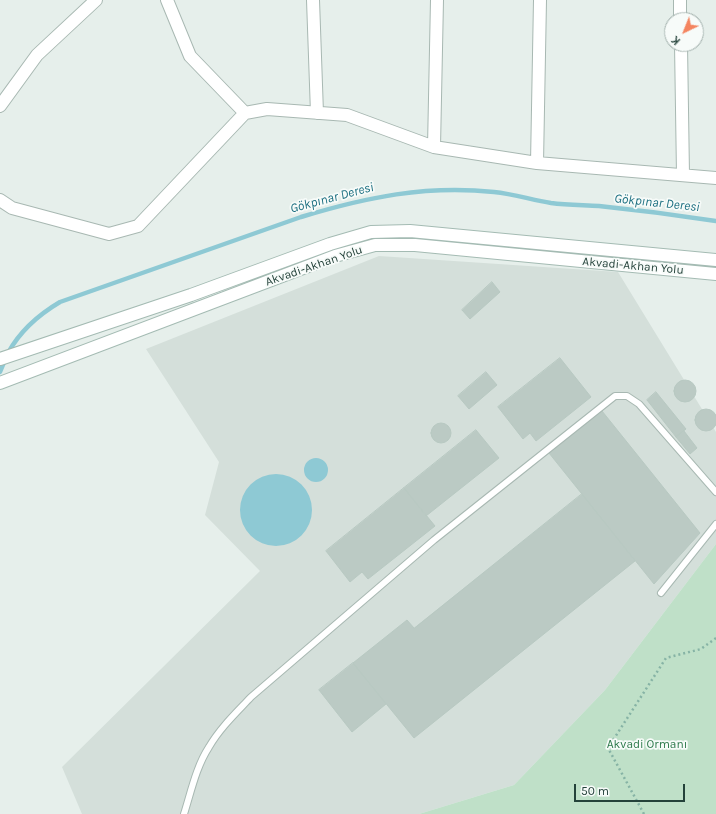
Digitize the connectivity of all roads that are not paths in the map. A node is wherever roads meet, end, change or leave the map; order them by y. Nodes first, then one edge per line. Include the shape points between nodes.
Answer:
1 (96, 0) edge
2 (167, 0) edge
3 (313, 0) edge
4 (437, 0) edge
5 (540, 0) edge
6 (680, 0) edge
7 (680, 12) edge
8 (681, 52) edge
9 (0, 106) edge
10 (245, 113) junction
11 (317, 113) junction
12 (434, 147) junction
13 (537, 162) junction
14 (683, 175) junction
15 (716, 178) edge
16 (0, 200) edge
17 (716, 260) edge
18 (716, 274) edge
19 (0, 359) edge
20 (0, 383) edge
21 (716, 492) edge
22 (716, 524) edge
23 (661, 593) dead end
24 (184, 814) edge

1 - 9 street via 37,55
2 - 10 street via 190,56
3 - 11 street
4 - 12 street
5 - 13 street
6 - 7 street
8 - 14 street
10 - 11 street via 267,109
10 - 16 street via 138,226 110,234 12,208
11 - 12 street via 347,115
12 - 13 street
13 - 14 street
14 - 15 street
17 - 19 street, Akvadi-Akhan Yolu via 410,231 371,232
18 - 20 street, Akvadi-Akhan Yolu via 415,245 375,245 335,256
21 - 24 lane via 638,404 627,396 615,396 434,540 251,697 226,723 208,748 197,772
22 - 23 lane

